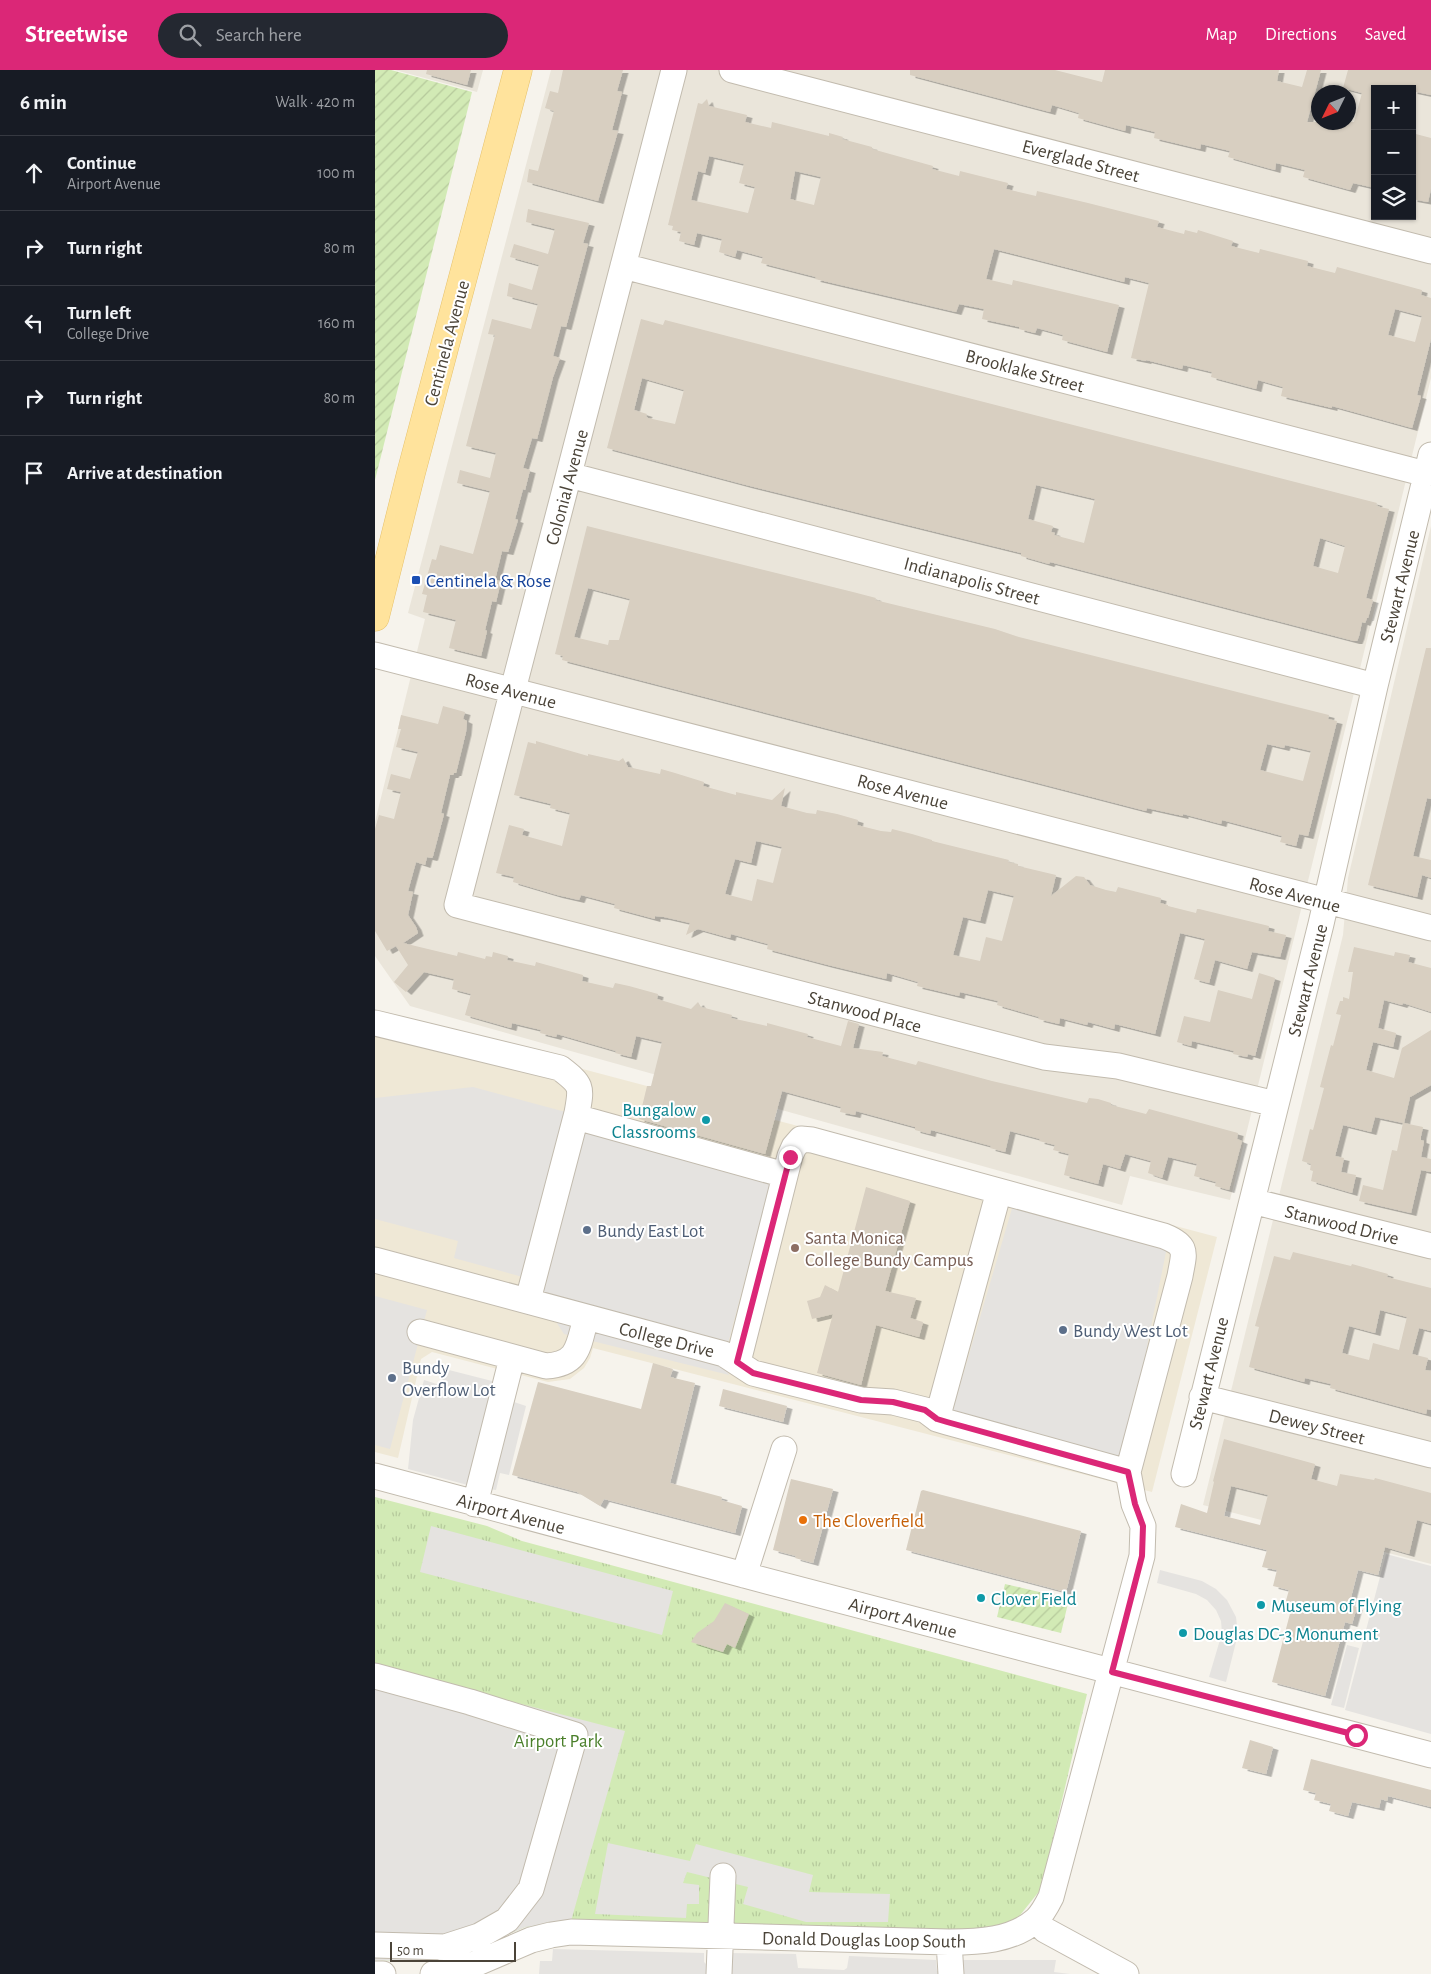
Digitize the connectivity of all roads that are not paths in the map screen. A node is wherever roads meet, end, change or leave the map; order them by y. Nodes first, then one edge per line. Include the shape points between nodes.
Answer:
1 (519, 70) edge
2 (674, 70) edge
3 (732, 70) edge
4 (1431, 251) edge
5 (623, 266) junction
6 (1429, 465) edge
7 (569, 475) junction
8 (375, 618) edge
9 (375, 655) edge
10 (1375, 686) junction
11 (513, 690) junction
12 (1325, 902) junction
13 (457, 905) joint
14 (1431, 928) edge
15 (375, 1023) edge
16 (1276, 1104) junction
17 (575, 1118) junction
18 (785, 1175) junction
19 (999, 1191) junction
20 (1252, 1201) junction
21 (1431, 1246) edge
22 (375, 1260) edge
23 (528, 1300) junction
24 (586, 1318) junction
25 (419, 1332) dead end
26 (512, 1358) junction
27 (737, 1362) junction
28 (1203, 1397) junction
29 (937, 1419) junction
30 (784, 1449) dead end
31 (1431, 1455) edge
32 (1128, 1472) junction
33 (1184, 1474) dead end
34 (375, 1476) edge
35 (475, 1504) junction
36 (743, 1575) junction
37 (1112, 1672) junction
38 (375, 1676) edge
39 (1431, 1755) edge
40 (723, 1876) dead end
41 (1036, 1920) junction
42 (720, 1937) junction
43 (949, 1942) junction
44 (375, 1945) edge
45 (375, 1974) edge
46 (383, 1974) edge
47 (433, 1974) edge
48 (719, 1974) edge
49 (951, 1974) edge
50 (1126, 1974) edge

1 - 8 main road, Centinela Avenue
2 - 5 street, Colonial Avenue
3 - 4 street, Everglade Street
5 - 6 street, Brooklake Street
5 - 7 street, Colonial Avenue
6 - 10 street, Stewart Avenue
7 - 10 street, Indianapolis Street
7 - 11 street, Colonial Avenue
9 - 11 street, Rose Avenue
10 - 12 street, Stewart Avenue
11 - 12 street, Rose Avenue
11 - 13 street, Colonial Avenue
12 - 14 street, Rose Avenue
12 - 16 street, Stewart Avenue
13 - 16 street, Stanwood Place via 1044,1057 1118,1066
15 - 17 street via 560,1068 577,1081 581,1092
16 - 20 street, Stewart Avenue
17 - 18 street
17 - 23 street
18 - 19 street via 794,1147 801,1139
18 - 27 street
19 - 29 street
19 - 32 street via 1164,1236 1175,1240 1184,1252
20 - 21 street, Stanwood Drive
20 - 28 street, Stewart Avenue
22 - 23 street, College Drive
23 - 24 street, College Drive
24 - 26 street via 572,1358 561,1365 546,1366
24 - 27 street, College Drive via 724,1354
25 - 26 street
26 - 35 street
27 - 29 street, College Drive via 753,1373 861,1400 901,1404 925,1410
28 - 31 street, Dewey Street
28 - 33 street, Stewart Avenue
29 - 32 street, College Drive
30 - 36 street
32 - 37 street, Donald Douglas Loop South via 1143,1526 1142,1556
34 - 35 street, Airport Avenue
35 - 36 street, Airport Avenue
36 - 37 street, Airport Avenue
37 - 39 street, Airport Avenue
37 - 41 street, Donald Douglas Loop South via 1051,1897
38 - 44 street via 575,1735 531,1889 507,1920 479,1936 445,1947
40 - 42 street
41 - 43 street, Donald Douglas Loop South via 1010,1935 991,1940
41 - 50 street via 1045,1930
42 - 43 street, Donald Douglas Loop South
42 - 47 street, Donald Douglas Loop South via 571,1932 531,1940 475,1964
42 - 48 street
43 - 49 street
45 - 46 street

